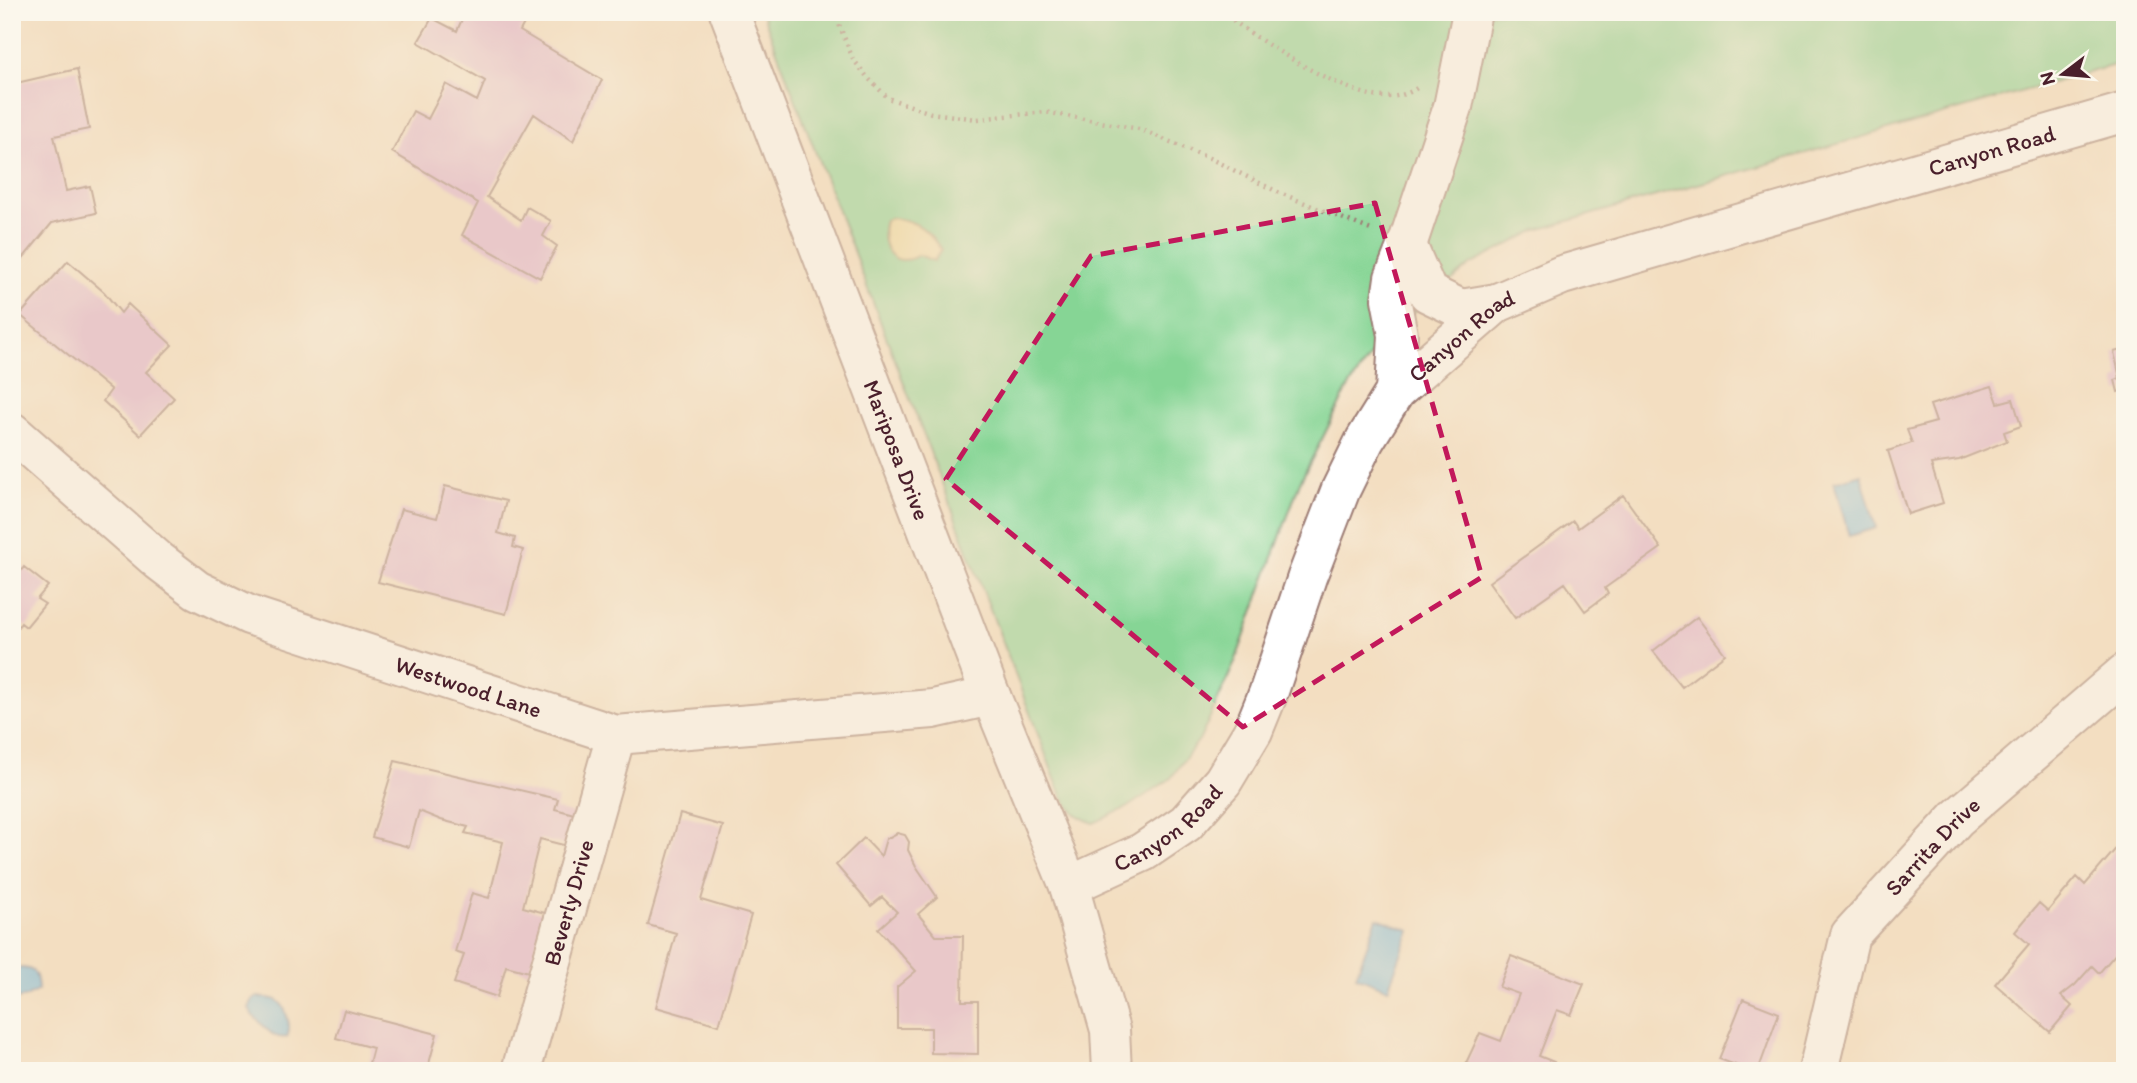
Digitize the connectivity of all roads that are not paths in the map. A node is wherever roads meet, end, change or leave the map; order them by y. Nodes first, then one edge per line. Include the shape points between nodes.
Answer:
1 (729, 12) edge
2 (1472, 12) edge
3 (2125, 112) edge
4 (1407, 246) junction
5 (1497, 303) junction
6 (1395, 392) junction
7 (12, 432) edge
8 (2125, 673) edge
9 (991, 696) junction
10 (616, 735) junction
11 (1069, 886) junction
12 (521, 1071) edge
13 (1112, 1071) edge
14 (1818, 1071) edge

1 - 9 street, Mariposa Drive
2 - 4 street via 1453,107
3 - 5 street, Canyon Road via 1562,275
4 - 5 street via 1428,293 1461,309
4 - 6 street via 1391,299 1398,335
5 - 6 street, Canyon Road
6 - 11 street, Canyon Road via 1341,489 1268,694 1253,731 1223,781 1186,823 1143,852
7 - 10 street, Westwood Lane via 159,561 220,603
8 - 14 street, Sarrita Drive via 1957,818 1850,935
9 - 10 street, Westwood Lane via 933,709
9 - 11 street, Mariposa Drive
10 - 12 street, Beverly Drive
11 - 13 street, Mariposa Drive via 1110,1030

